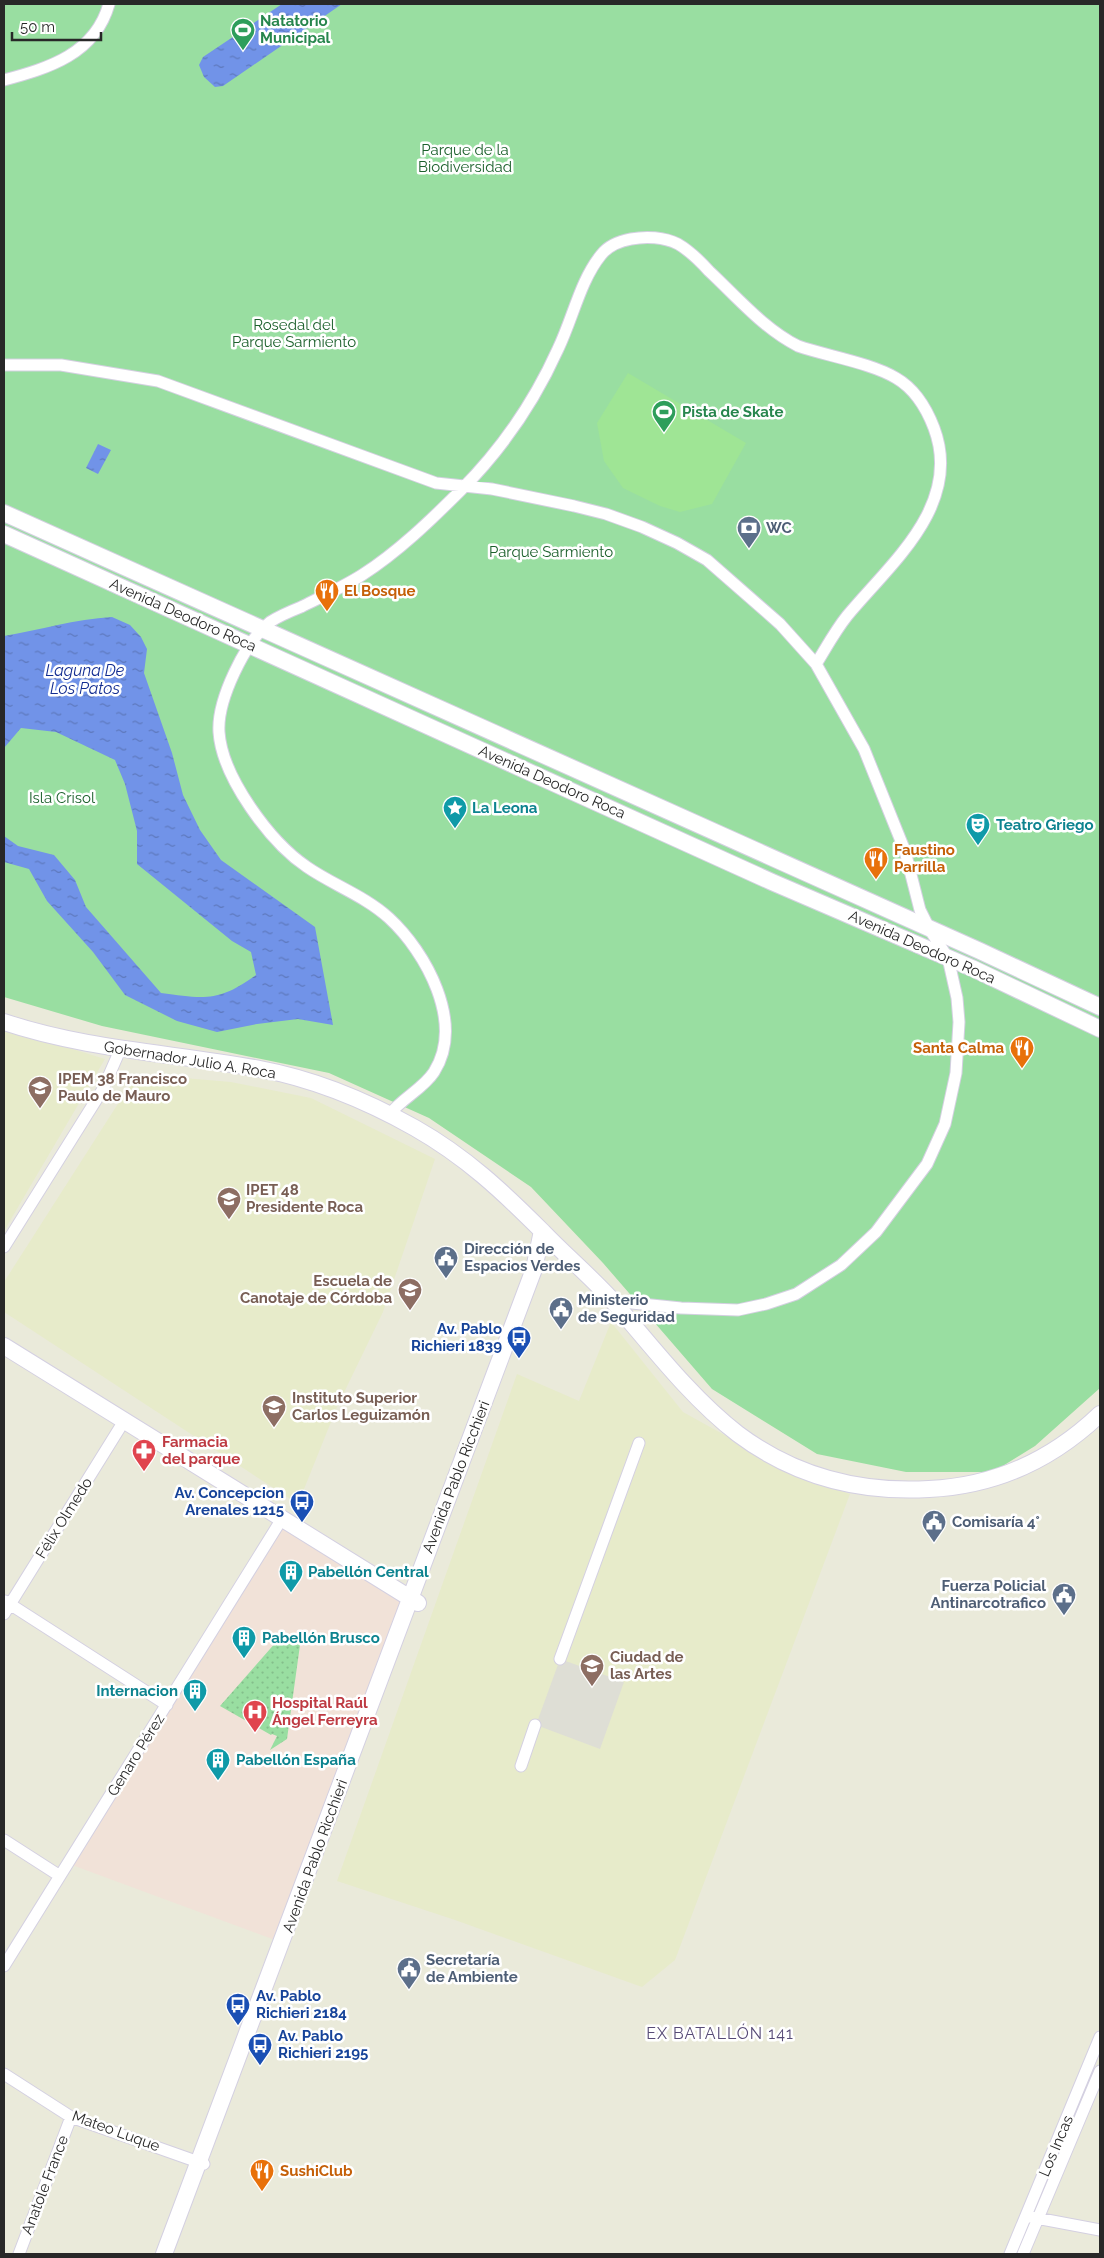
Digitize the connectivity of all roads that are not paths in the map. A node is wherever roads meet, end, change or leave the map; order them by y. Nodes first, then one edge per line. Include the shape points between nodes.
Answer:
1 (109, 4) edge
2 (19, 76) junction
3 (4, 80) edge
4 (4, 88) edge
5 (4, 365) edge
6 (464, 488) junction
7 (4, 513) edge
8 (4, 534) edge
9 (262, 630) junction
10 (250, 646) junction
11 (816, 664) junction
12 (930, 930) junction
13 (948, 958) junction
14 (1100, 1007) edge
15 (4, 1022) edge
16 (1100, 1029) edge
17 (120, 1050) junction
18 (390, 1114) junction
19 (542, 1231) junction
20 (4, 1247) edge
21 (558, 1247) junction
22 (612, 1300) junction
23 (4, 1346) edge
24 (4, 1358) edge
25 (1100, 1414) edge
26 (122, 1425) junction
27 (639, 1443) dead end
28 (281, 1520) junction
29 (7, 1602) edge
30 (414, 1603) junction
31 (4, 1614) edge
32 (560, 1659) dead end
33 (167, 1705) junction
34 (536, 1725) dead end
35 (521, 1766) dead end
36 (4, 1840) edge
37 (60, 1876) junction
38 (4, 1966) edge
39 (1100, 2037) edge
40 (1097, 2068) edge
41 (4, 2074) edge
42 (71, 2117) junction
43 (203, 2163) junction
44 (1032, 2218) junction
45 (1100, 2230) edge
46 (19, 2254) edge
47 (164, 2254) edge
48 (172, 2254) edge
49 (1010, 2254) edge
50 (1023, 2254) edge

1 - 2 street via 101,26 81,48 56,64
2 - 3 street
2 - 4 street
5 - 6 street via 61,365 158,381 436,483
6 - 9 street via 404,543 363,574 272,620
6 - 11 street via 506,492 606,514 677,543 706,560 742,590 780,624
6 - 11 street via 505,439 539,386 557,352 590,272 603,252 631,238 650,237 677,244 786,340 895,377 920,400 935,431 940,468 928,518 840,626
7 - 9 main road, Avenida Deodoro Roca
8 - 10 main road, Avenida Deodoro Roca
9 - 10 street
9 - 12 main road, Avenida Deodoro Roca
10 - 13 main road, Avenida Deodoro Roca
10 - 18 street via 231,678 220,712 220,746 233,780 259,818 290,853 307,867 367,901 388,918 425,965 439,993 444,1012 444,1045 440,1060 424,1084
11 - 12 street via 864,749 905,850 915,895
12 - 13 street
12 - 14 main road, Avenida Deodoro Roca
13 - 16 main road, Avenida Deodoro Roca
13 - 22 street via 957,998 959,1031 956,1073 945,1124 927,1164 876,1232 821,1280 796,1294 766,1304 738,1310 706,1310
15 - 17 main road, Gobernador Julio A. Roca
17 - 18 main road, Gobernador Julio A. Roca via 263,1070 309,1081
17 - 20 street via 103,1088
18 - 19 main road, Gobernador Julio A. Roca via 457,1154 496,1184
19 - 21 main road, Gobernador Julio A. Roca
19 - 30 main road, Avenida Pablo Ricchieri via 534,1269
21 - 22 main road
21 - 30 main road, Avenida Pablo Ricchieri via 546,1262
22 - 25 main road via 678,1376 737,1433 783,1461 852,1486 906,1491 986,1481 1045,1457
23 - 26 main road
24 - 26 main road
26 - 28 main road
26 - 29 street, Félix Olmedo
27 - 32 street
28 - 30 main road
28 - 33 street, Genaro Pérez
29 - 31 street, Félix Olmedo
29 - 33 street
30 - 43 main road, Avenida Pablo Ricchieri
33 - 37 street, Genaro Pérez
34 - 35 street
36 - 37 street
37 - 38 street, Genaro Pérez
39 - 40 street, Los Incas
40 - 44 street, Los Incas
41 - 42 street, Mateo Luque
42 - 43 street, Mateo Luque
42 - 46 street, Anatole France
43 - 47 main road, Avenida Pablo Ricchieri
43 - 48 main road, Avenida Pablo Ricchieri
44 - 45 street
44 - 49 street, Los Incas
44 - 50 street, Los Incas

